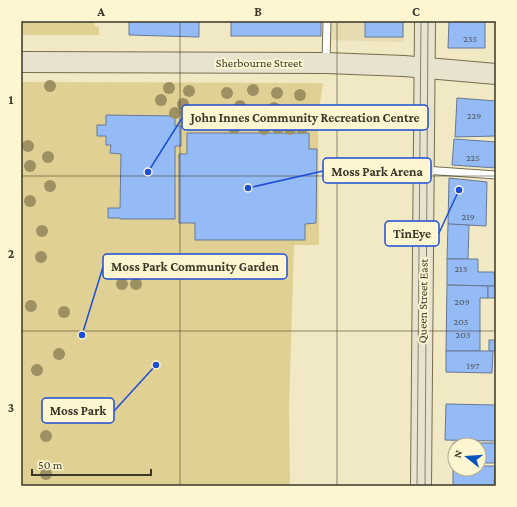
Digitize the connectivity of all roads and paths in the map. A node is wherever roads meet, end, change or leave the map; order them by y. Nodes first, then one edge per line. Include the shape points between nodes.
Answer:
1 (327, 21) edge
2 (425, 21) edge
3 (21, 62) edge
4 (326, 63) junction
5 (425, 68) junction
6 (496, 74) edge
7 (424, 170) junction
8 (496, 175) edge
9 (421, 486) edge

1 - 4 lane
2 - 5 street, Queen Street East
3 - 4 street, Sherbourne Street
4 - 5 street, Sherbourne Street
5 - 6 street, Sherbourne Street
5 - 7 street, Queen Street East
7 - 8 lane
7 - 9 street, Queen Street East

